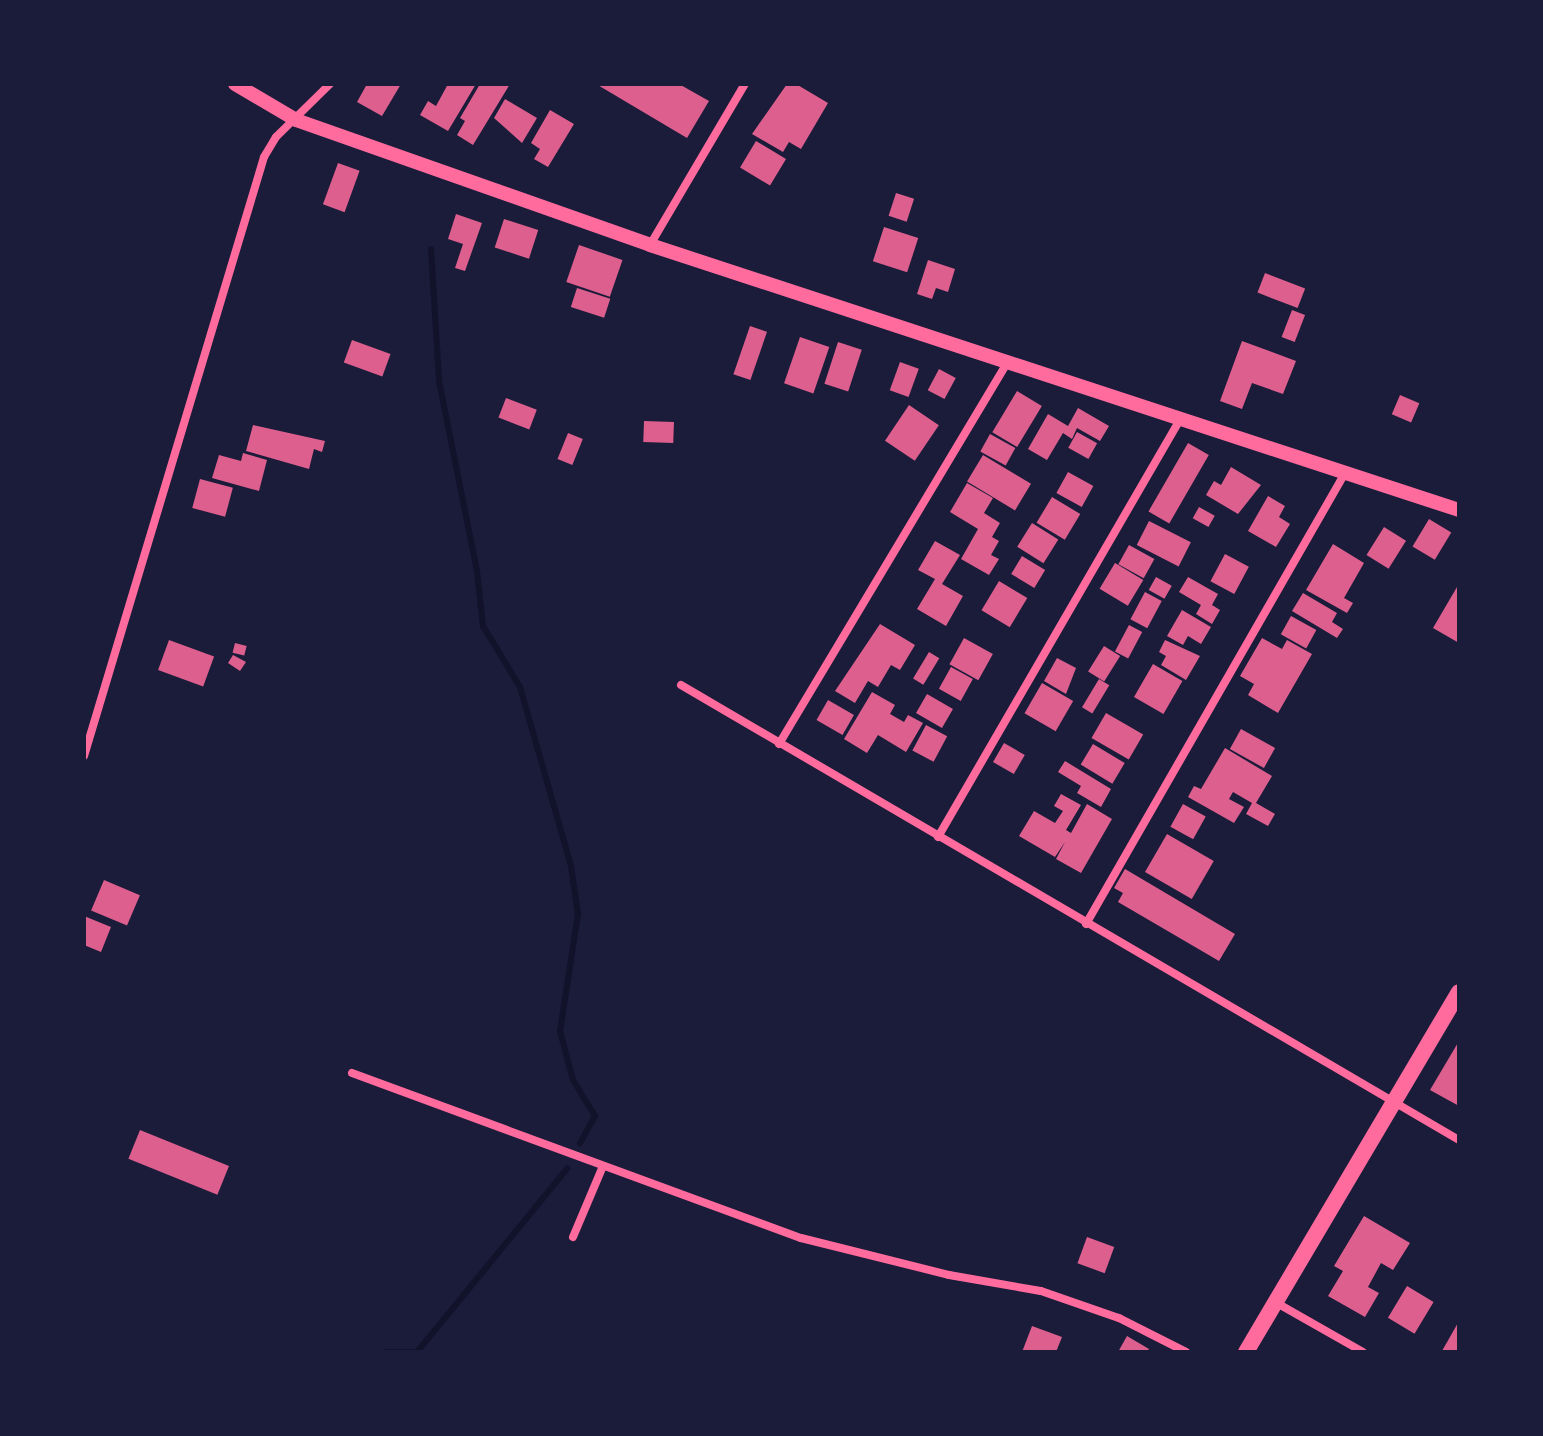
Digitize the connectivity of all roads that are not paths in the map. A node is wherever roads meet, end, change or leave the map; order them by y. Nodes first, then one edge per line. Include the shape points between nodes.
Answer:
1 (235, 84) edge
2 (330, 84) edge
3 (745, 84) edge
4 (296, 120) junction
5 (650, 245) junction
6 (1006, 364) junction
7 (1180, 420) junction
8 (1345, 473) junction
9 (1459, 510) edge
10 (681, 685) dead end
11 (779, 744) junction
12 (84, 756) edge
13 (938, 837) junction
14 (1086, 924) junction
15 (1459, 992) edge
16 (352, 1073) dead end
17 (1393, 1102) junction
18 (1459, 1140) edge
19 (603, 1166) junction
20 (573, 1237) dead end
21 (1275, 1301) junction
22 (1186, 1352) edge
23 (1246, 1352) edge
24 (1363, 1352) edge

1 - 4 street
2 - 4 street
3 - 5 street
4 - 5 street
4 - 12 street via 276,137 264,157
5 - 6 street
6 - 7 street
6 - 11 street
7 - 8 street
7 - 13 street
8 - 9 street
8 - 14 street
10 - 11 street
11 - 13 street
13 - 14 street
14 - 17 street
15 - 17 main road
16 - 19 street
17 - 18 street
17 - 21 main road
19 - 20 street
19 - 22 street via 801,1238 949,1275 1041,1291 1119,1318
21 - 23 main road
21 - 24 street

